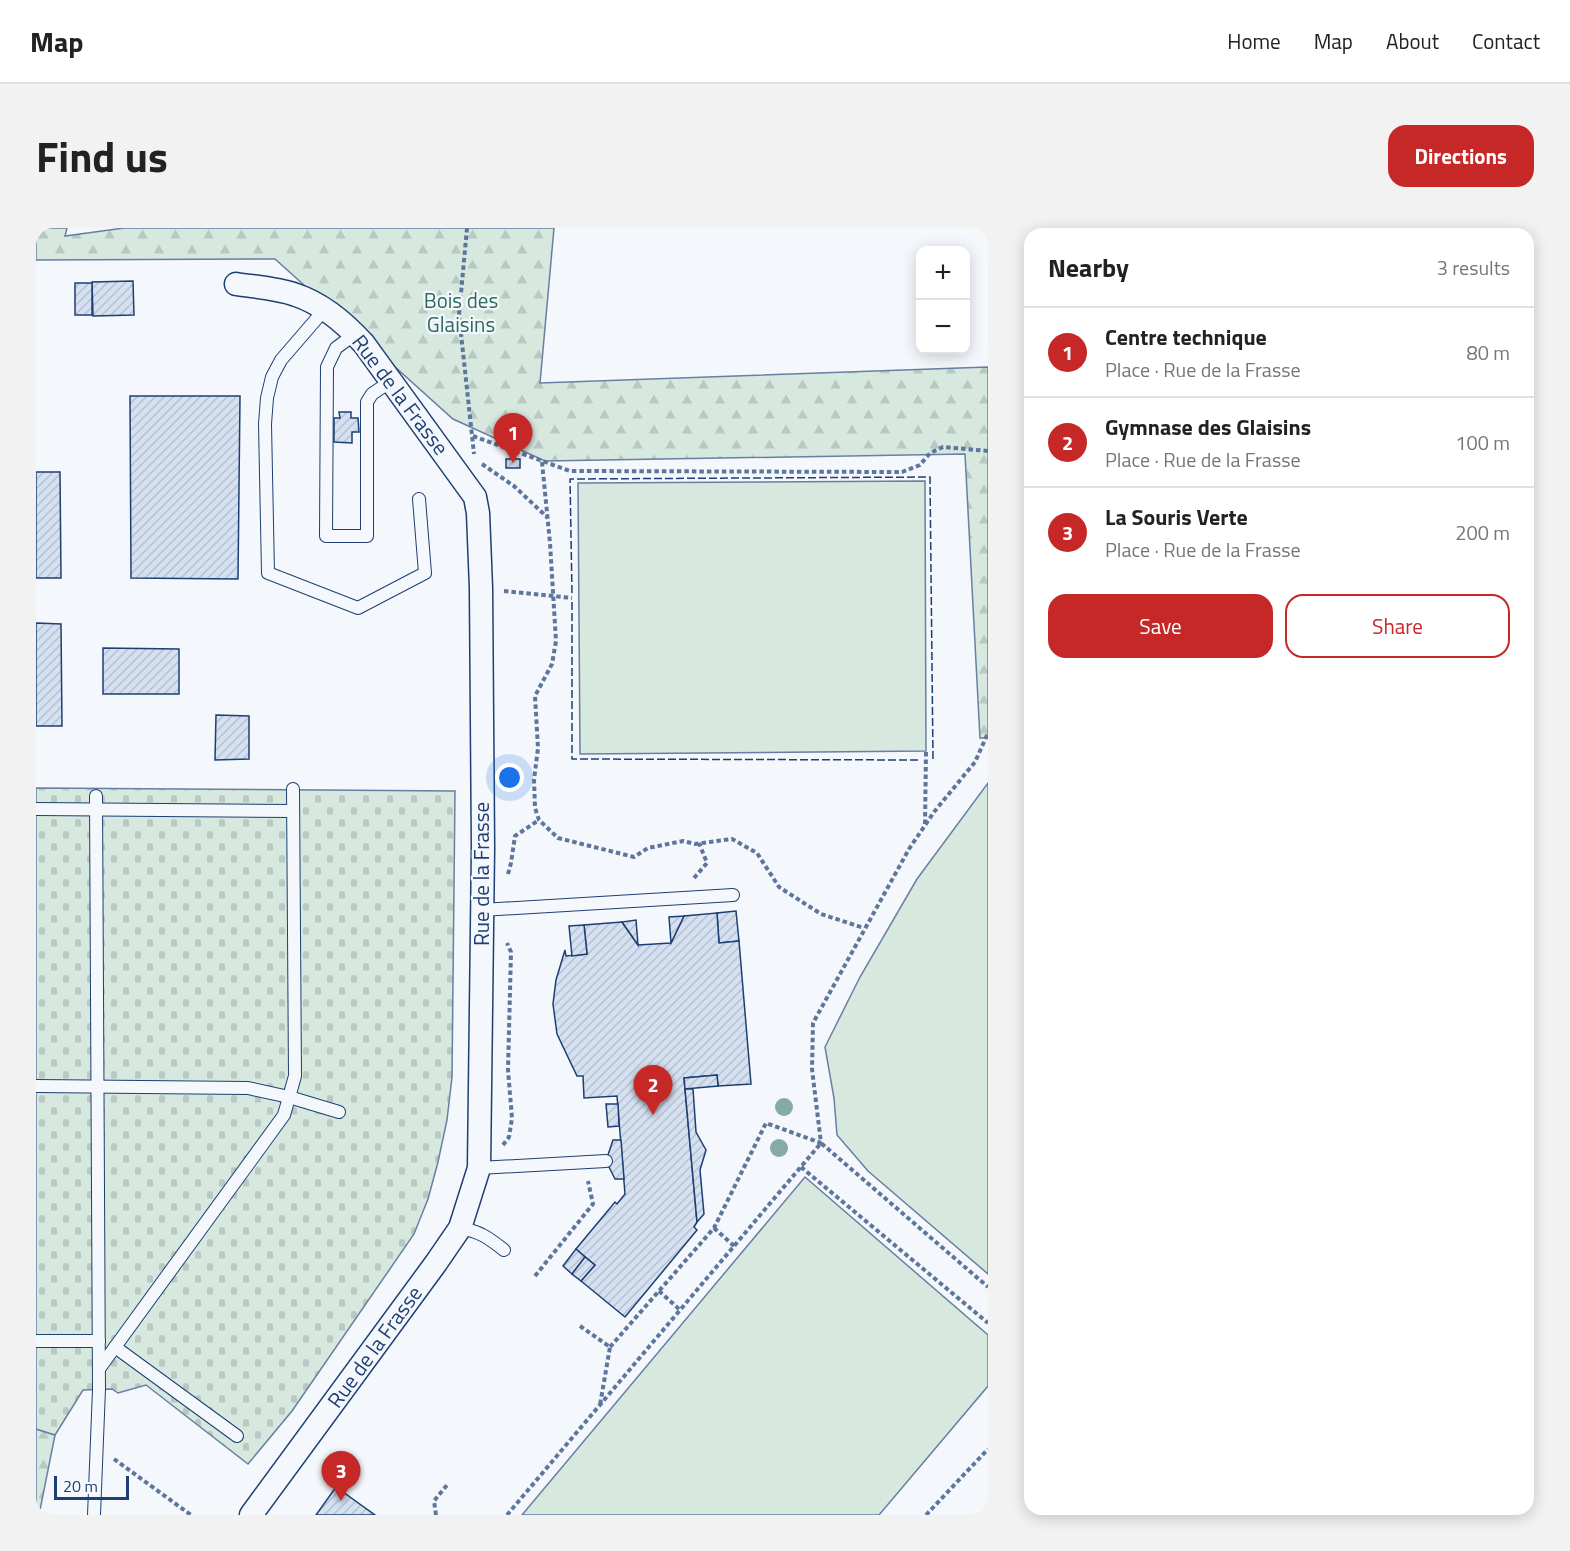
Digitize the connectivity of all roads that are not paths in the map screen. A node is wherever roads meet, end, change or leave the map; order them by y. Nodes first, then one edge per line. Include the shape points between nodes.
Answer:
1 (236, 284) dead end
2 (325, 309) junction
3 (355, 334) junction
4 (391, 381) junction
5 (419, 499) dead end
6 (293, 789) dead end
7 (96, 796) dead end
8 (36, 809) edge
9 (96, 810) junction
10 (293, 811) junction
11 (733, 896) dead end
12 (482, 910) junction
13 (36, 1086) edge
14 (98, 1087) junction
15 (289, 1097) junction
16 (339, 1112) dead end
17 (606, 1161) dead end
18 (482, 1168) junction
19 (460, 1228) junction
20 (504, 1250) dead end
21 (36, 1341) edge
22 (99, 1341) junction
23 (115, 1347) junction
24 (99, 1369) junction
25 (237, 1436) dead end
26 (94, 1515) edge
27 (251, 1515) edge

1 - 2 street, Rue de la Frasse via 295,294
2 - 3 street, Rue de la Frasse
2 - 5 lane via 276,368 267,398 268,573 358,608 424,573
3 - 4 street, Rue de la Frasse
3 - 4 lane via 336,348 327,367 326,536 367,536 367,402
4 - 12 street, Rue de la Frasse via 475,497 478,513
6 - 10 lane
7 - 9 lane
8 - 9 lane
9 - 10 lane
9 - 14 lane
10 - 15 lane via 295,1076
11 - 12 lane
12 - 18 street, Rue de la Frasse
13 - 14 lane
14 - 15 lane via 248,1088
14 - 22 lane
15 - 16 lane
15 - 23 lane via 284,1115
17 - 18 lane
18 - 19 street, Rue de la Frasse
19 - 20 lane via 477,1231
19 - 27 street, Rue de la Frasse
21 - 22 lane
22 - 24 lane
23 - 24 lane
23 - 25 lane
24 - 26 lane

